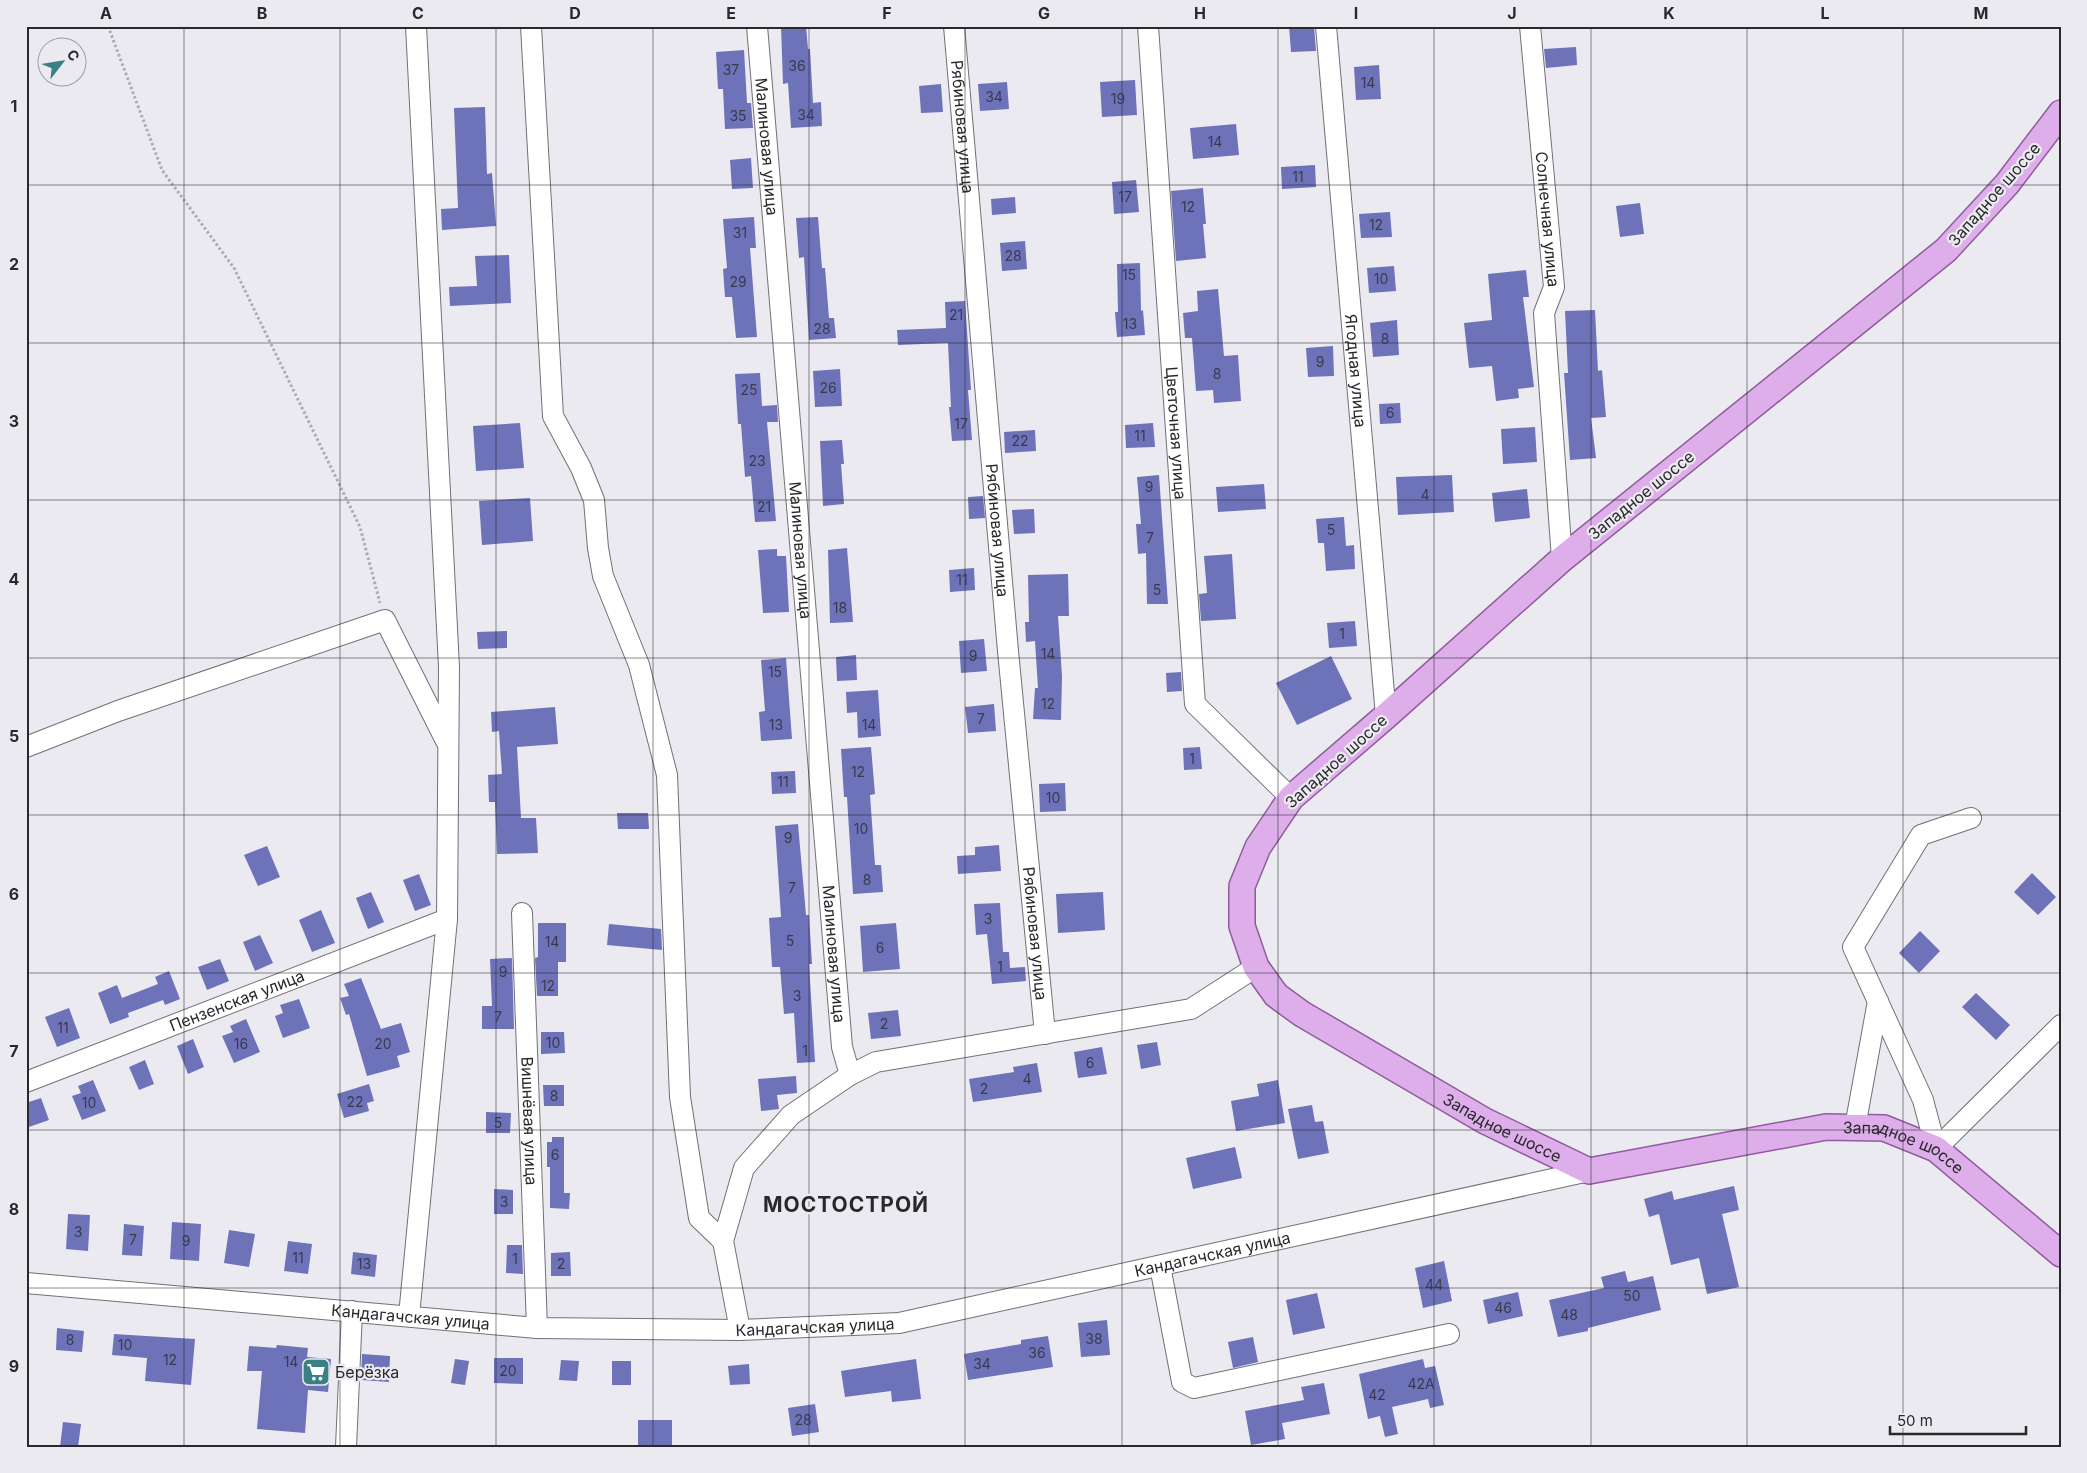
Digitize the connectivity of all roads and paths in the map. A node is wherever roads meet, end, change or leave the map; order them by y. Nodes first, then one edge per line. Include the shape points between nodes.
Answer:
1 (108, 26) edge
2 (416, 26) edge
3 (531, 26) edge
4 (758, 26) edge
5 (954, 26) edge
6 (1148, 26) edge
7 (1326, 26) edge
8 (1530, 26) edge
9 (2061, 113) edge
10 (1562, 558) junction
11 (385, 620) junction
12 (1386, 716) junction
13 (448, 743) junction
14 (26, 747) edge
15 (1291, 798) junction
16 (1971, 818) dead end
17 (522, 914) dead end
18 (447, 919) junction
19 (1256, 967) junction
20 (1878, 1001) junction
21 (2061, 1025) edge
22 (1044, 1034) junction
23 (850, 1075) junction
24 (26, 1082) edge
25 (1855, 1127) junction
26 (1936, 1149) junction
27 (1589, 1171) junction
28 (723, 1241) junction
29 (2061, 1254) edge
30 (1160, 1266) junction
31 (26, 1283) edge
32 (352, 1311) junction
33 (409, 1316) junction
34 (537, 1328) junction
35 (740, 1330) junction
36 (1449, 1334) dead end
37 (346, 1447) edge

1 - 11 path via 162,170 234,268 360,528
2 - 13 street via 449,667
3 - 28 street via 552,416 581,468 594,500 603,576 639,664 667,775 680,1097 699,1218
4 - 23 street, Малиновая улица via 842,1046
5 - 22 street, Рябиновая улица
6 - 15 street, Цветочная улица via 1195,704
7 - 12 street, Ягодная улица
8 - 10 street, Солнечная улица via 1554,287 1544,313
9 - 10 main road, Западное шоссе via 2007,184 1946,250
10 - 12 main road, Западное шоссе
11 - 13 street
11 - 14 street via 118,711
12 - 15 main road, Западное шоссе
13 - 18 street
15 - 19 main road, Западное шоссе via 1258,847 1242,886 1242,926
16 - 20 street via 1921,835 1853,947
17 - 34 street, Вишнёвая улица
18 - 24 street, Пензенская улица
18 - 33 street
19 - 22 street via 1190,1009
19 - 27 main road, Западное шоссе via 1276,995 1302,1014 1485,1121
20 - 25 street
20 - 26 street via 1923,1100
21 - 26 street
22 - 23 street via 876,1062
23 - 28 street via 791,1115 744,1168
25 - 26 main road, Западное шоссе via 1884,1128
25 - 27 main road, Западное шоссе via 1826,1127
26 - 29 main road, Западное шоссе
27 - 30 street, Кандагачская улица
28 - 35 street
30 - 35 street, Кандагачская улица via 899,1323
30 - 36 street via 1182,1382 1194,1388
31 - 32 street, Кандагачская улица
32 - 33 street, Кандагачская улица
32 - 37 street
33 - 34 street, Кандагачская улица
34 - 35 street, Кандагачская улица

